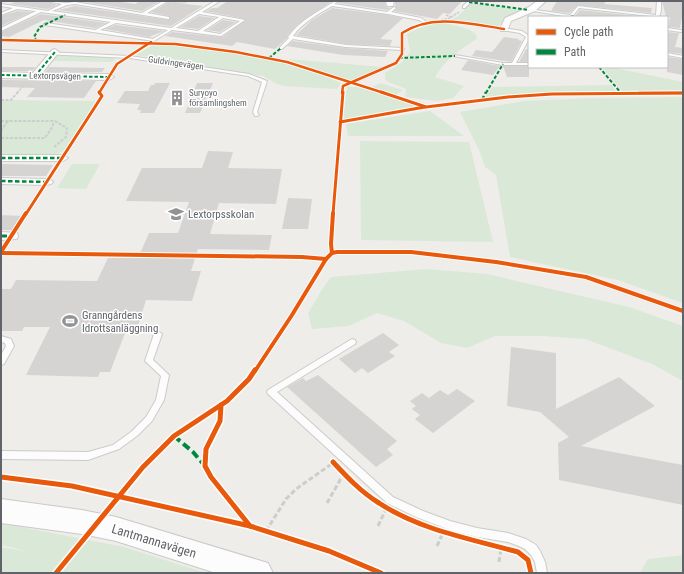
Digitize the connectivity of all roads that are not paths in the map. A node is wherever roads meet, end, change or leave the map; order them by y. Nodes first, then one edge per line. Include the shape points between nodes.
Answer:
1 (48, 1) edge
2 (166, 1) edge
3 (175, 1) edge
4 (184, 1) edge
5 (218, 1) edge
6 (337, 1) edge
7 (470, 1) edge
8 (542, 1) edge
9 (659, 1) edge
10 (66, 4) junction
11 (392, 4) edge
12 (1, 5) edge
13 (331, 6) junction
14 (464, 7) road end
15 (16, 8) junction
16 (113, 10) junction
17 (529, 10) junction
18 (40, 11) junction
19 (48, 12) junction
20 (198, 13) junction
21 (388, 13) junction
22 (1, 14) edge
23 (143, 14) junction
24 (222, 16) junction
25 (658, 16) edge
26 (168, 18) dead end
27 (97, 19) junction
28 (115, 22) junction
29 (426, 23) dead end
30 (46, 24) dead end
31 (172, 29) junction
32 (504, 29) joint
33 (668, 29) edge
34 (1, 30) edge
35 (96, 31) junction
36 (682, 31) edge
37 (199, 32) junction
38 (528, 36) edge
39 (292, 38) junction
40 (528, 40) edge
41 (281, 48) dead end
42 (402, 49) dead end
43 (1, 51) edge
44 (55, 52) junction
45 (668, 54) edge
46 (454, 56) dead end
47 (683, 56) edge
48 (513, 64) junction
49 (528, 64) edge
50 (1, 76) edge
51 (34, 76) junction
52 (109, 77) dead end
53 (257, 115) dead end
54 (1, 158) edge
55 (63, 158) dead end
56 (1, 182) edge
57 (47, 182) dead end
58 (158, 334) dead end
59 (1, 339) edge
60 (352, 342) dead end
61 (1, 362) edge
62 (1, 455) edge
63 (1, 510) edge
64 (258, 573) edge
65 (542, 573) edge

1 - 10 lane
2 - 23 lane
3 - 4 lane
5 - 20 lane
6 - 13 lane
7 - 14 lane
8 - 17 street
9 - 25 lane
10 - 16 lane via 75,3
10 - 19 lane
11 - 21 lane
12 - 15 lane
13 - 21 lane
13 - 39 lane via 313,16 294,32 290,37
15 - 18 lane
15 - 22 lane
16 - 23 lane
16 - 27 lane
17 - 25 lane via 571,16 578,7
17 - 32 street via 508,20
18 - 19 lane
18 - 34 lane
19 - 27 lane
20 - 24 lane
20 - 31 lane
21 - 29 lane via 420,19
23 - 26 lane
24 - 37 lane
24 - 37 lane via 243,20 221,35
27 - 28 lane
28 - 31 lane
28 - 35 lane
30 - 35 lane
31 - 35 lane via 154,40
31 - 37 lane
32 - 38 lane
33 - 36 lane
39 - 41 lane
39 - 42 lane via 346,46
40 - 48 lane
43 - 44 lane, Guldvingevägen
44 - 51 street
44 - 53 lane, Guldvingevägen via 130,57 256,77 265,81 255,112
45 - 47 lane
46 - 48 lane
48 - 49 lane
50 - 51 street, Lextorpsvägen
51 - 52 street, Lextorpsvägen
54 - 55 street
56 - 57 street
58 - 62 lane via 149,361 165,375 160,400 149,419 134,434 116,447 88,456
59 - 61 lane via 8,341 10,346
60 - 65 lane via 271,392 390,500 446,524 516,540 530,547 537,555
63 - 64 street, Lantmannavägen via 116,529

